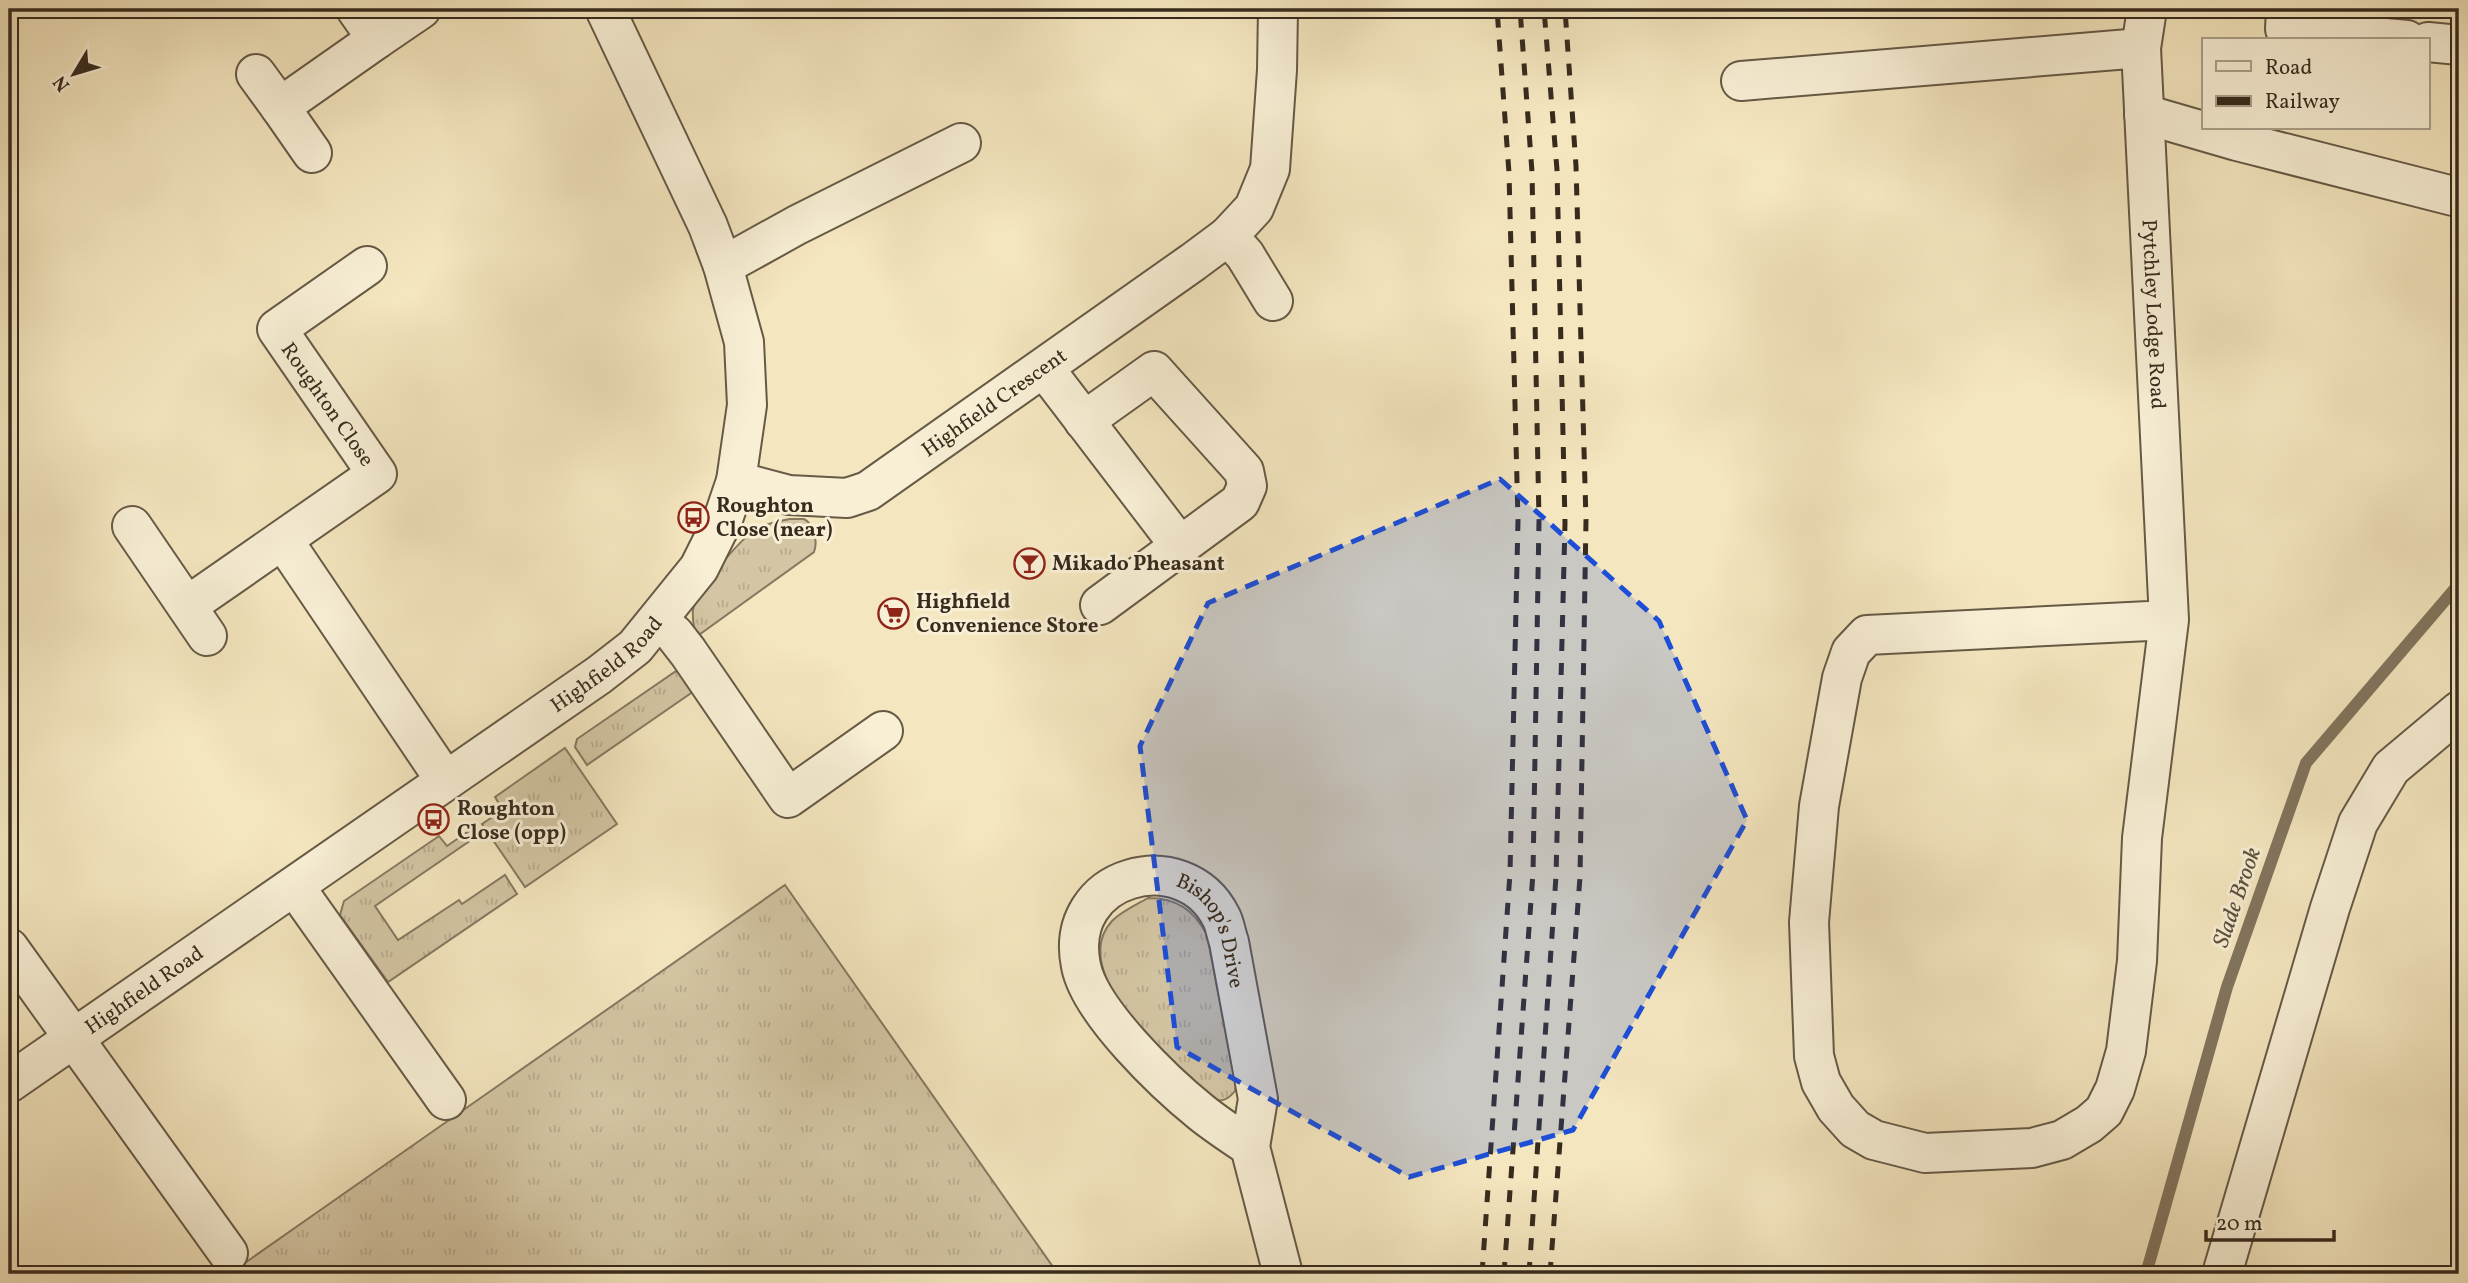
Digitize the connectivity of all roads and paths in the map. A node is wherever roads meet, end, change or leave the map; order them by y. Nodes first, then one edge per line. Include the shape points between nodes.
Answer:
1 (421, 9) edge
2 (605, 9) edge
3 (1278, 9) edge
4 (2147, 9) edge
5 (2286, 9) edge
6 (366, 24) edge
7 (2385, 38) edge
8 (2430, 42) edge
9 (2459, 45) edge
10 (2141, 48) junction
11 (256, 74) dead end
12 (1741, 81) dead end
13 (280, 107) junction
14 (2144, 114) junction
15 (961, 144) dead end
16 (312, 153) dead end
17 (2453, 196) dead end
18 (1228, 236) junction
19 (367, 266) dead end
20 (723, 266) junction
21 (1273, 301) dead end
22 (1044, 368) junction
23 (1084, 421) junction
24 (736, 481) junction
25 (132, 526) dead end
26 (283, 540) junction
27 (1180, 545) junction
28 (1100, 604) dead end
29 (658, 620) junction
30 (2169, 621) junction
31 (2459, 711) edge
32 (883, 731) dead end
33 (445, 780) junction
34 (295, 887) junction
35 (9, 948) edge
36 (74, 1039) junction
37 (9, 1083) edge
38 (446, 1100) dead end
39 (1250, 1147) junction
40 (228, 1253) dead end
41 (1283, 1274) edge
42 (2222, 1274) edge

1 - 6 street
2 - 20 street, Highfield Road
3 - 18 street, Highfield Crescent via 1270,169 1254,208
4 - 10 street, Pytchley Lodge Road
5 - 7 street via 2284,29
6 - 13 street
8 - 9 street
10 - 12 street
10 - 14 street, Pytchley Lodge Road
11 - 13 street
13 - 16 street
14 - 17 street
14 - 30 street, Pytchley Lodge Road
15 - 20 street
18 - 21 street
18 - 22 street, Highfield Crescent
19 - 26 street, Roughton Close via 277,329 377,474
20 - 24 street, Highfield Road via 744,342 747,405
22 - 23 street
22 - 24 street, Highfield Crescent via 868,491 847,498 789,495
23 - 27 street
23 - 27 street via 1154,371 1244,471 1247,486 1240,502
24 - 29 street, Highfield Road via 699,568
25 - 26 street, Roughton Close via 197,621
26 - 33 street
27 - 28 street
29 - 32 street via 688,652 788,798
29 - 33 street, Highfield Road via 635,647 599,675
30 - 30 street, Pytchley Lodge Road via 2142,838 2137,961 2126,1051 2104,1111 2062,1140 2032,1148 1925,1153 1874,1140 1855,1129 1821,1082 1814,1056 1809,922 1819,806 1842,678 1851,652 1867,635
31 - 42 street via 2392,768 2358,823
33 - 34 street, Highfield Road
34 - 36 street, Highfield Road
34 - 38 street
35 - 36 street
36 - 37 street, Highfield Road
36 - 40 street
39 - 39 street, Bishop's Drive via 1165,1080 1093,996 1081,969 1078,940 1085,913 1114,886 1139,876 1185,881 1206,897 1221,917 1258,1099
39 - 41 street, Bishop's Drive

